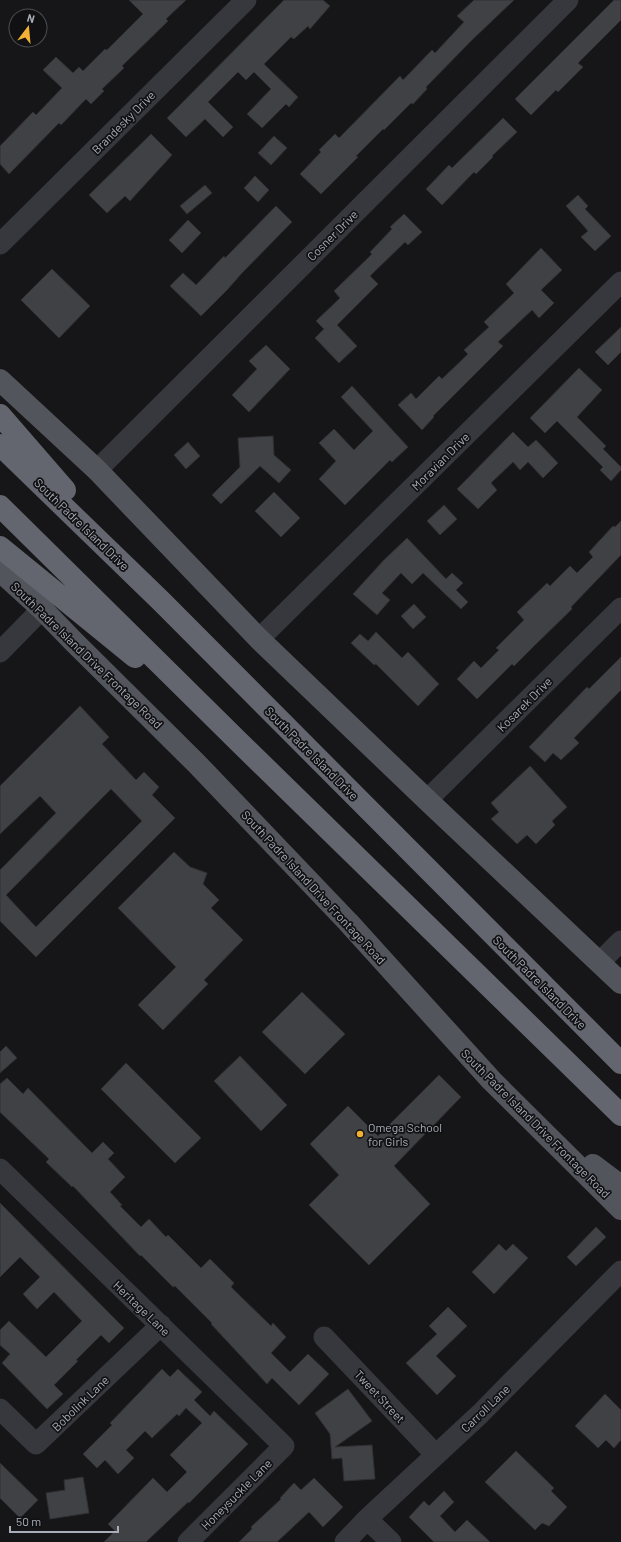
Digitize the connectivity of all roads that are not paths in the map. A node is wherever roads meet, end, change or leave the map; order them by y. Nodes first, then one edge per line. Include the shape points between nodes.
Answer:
1 (246, 0) edge
2 (568, 0) edge
3 (0, 244) edge
4 (621, 282) edge
5 (0, 380) edge
6 (0, 415) edge
7 (0, 445) edge
8 (97, 470) junction
9 (0, 506) edge
10 (0, 547) edge
11 (0, 571) edge
12 (161, 601) junction
13 (621, 608) edge
14 (42, 609) junction
15 (259, 639) junction
16 (0, 652) edge
17 (240, 743) junction
18 (427, 800) junction
19 (621, 941) edge
20 (600, 962) junction
21 (621, 983) edge
22 (621, 1063) edge
23 (621, 1114) edge
24 (528, 1117) junction
25 (0, 1169) edge
26 (621, 1183) edge
27 (621, 1208) edge
28 (621, 1271) edge
29 (160, 1325) junction
30 (324, 1337) dead end
31 (0, 1409) edge
32 (284, 1446) joint
33 (436, 1455) junction
34 (367, 1519) junction
35 (188, 1542) edge
36 (345, 1542) edge
37 (390, 1542) edge

1 - 3 street, Brandesky Drive
2 - 8 street, Cosner Drive
4 - 15 street, Moravian Drive
5 - 8 main road
6 - 12 highway
7 - 12 highway, South Padre Island Drive
8 - 15 main road
9 - 17 highway
10 - 17 highway
11 - 14 main road, South Padre Island Drive Frontage Road
12 - 22 highway, South Padre Island Drive
13 - 18 street, Kosarek Drive
14 - 16 street
14 - 24 main road, South Padre Island Drive Frontage Road via 298,868 492,1082
15 - 18 main road
17 - 23 highway
18 - 20 main road
19 - 20 street
20 - 21 main road
24 - 26 main road via 616,1183
24 - 27 main road, South Padre Island Drive Frontage Road
25 - 29 street, Heritage Lane
28 - 33 street, Carroll Lane
29 - 31 street, Bobolink Lane via 36,1444
29 - 32 street, Heritage Lane
30 - 33 street, Tweet Street
32 - 35 street, Honeysuckle Lane
33 - 34 street, Carroll Lane
34 - 36 street, Carroll Lane
34 - 37 street

